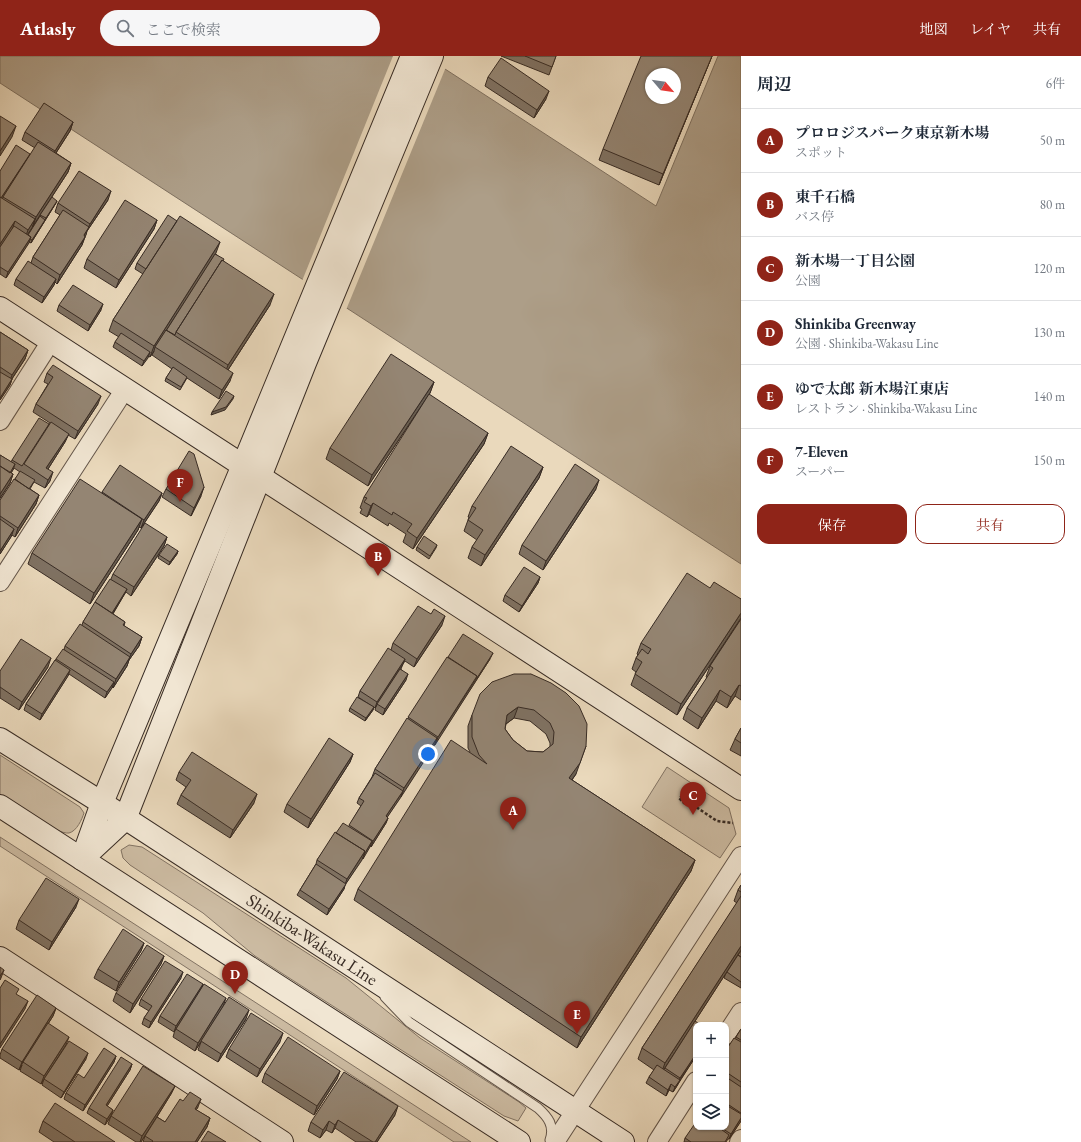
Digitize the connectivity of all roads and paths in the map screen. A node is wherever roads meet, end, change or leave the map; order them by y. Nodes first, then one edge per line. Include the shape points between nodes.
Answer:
1 (412, 56) edge
2 (432, 56) edge
3 (0, 308) edge
4 (51, 341) junction
5 (297, 358) junction
6 (125, 389) junction
7 (0, 421) edge
8 (252, 471) junction
9 (0, 582) edge
10 (0, 739) edge
11 (692, 784) dead end
12 (741, 789) edge
13 (102, 803) junction
14 (0, 806) edge
15 (125, 819) junction
16 (733, 822) dead end
17 (741, 856) edge
18 (82, 859) junction
19 (0, 958) edge
20 (360, 972) junction
21 (741, 1012) edge
22 (729, 1030) edge
23 (693, 1086) edge
24 (575, 1111) junction
25 (741, 1138) edge
26 (282, 1142) edge
27 (519, 1142) edge
28 (550, 1142) edge
29 (555, 1142) edge
30 (567, 1142) edge
31 (622, 1142) edge
32 (657, 1142) edge
33 (739, 1142) edge

1 - 5 street
2 - 5 street
3 - 4 street
4 - 6 street
4 - 7 street
5 - 8 street
6 - 8 street
6 - 9 street
8 - 12 street
8 - 13 street
8 - 15 street
10 - 13 street, Shinkiba-Wakasu Line
11 - 16 path via 679,798 684,803 693,805 717,821
13 - 15 street, Shinkiba-Wakasu Line
13 - 18 street
14 - 18 street
15 - 18 street
15 - 20 street, Shinkiba-Wakasu Line
17 - 24 street
18 - 27 street
19 - 26 street
20 - 24 street, Shinkiba-Wakasu Line
20 - 28 lane via 409,1022 546,1115 553,1132
21 - 22 street
23 - 32 street
24 - 29 street
24 - 30 lane
24 - 31 street, Shinkiba-Wakasu Line
25 - 33 street

